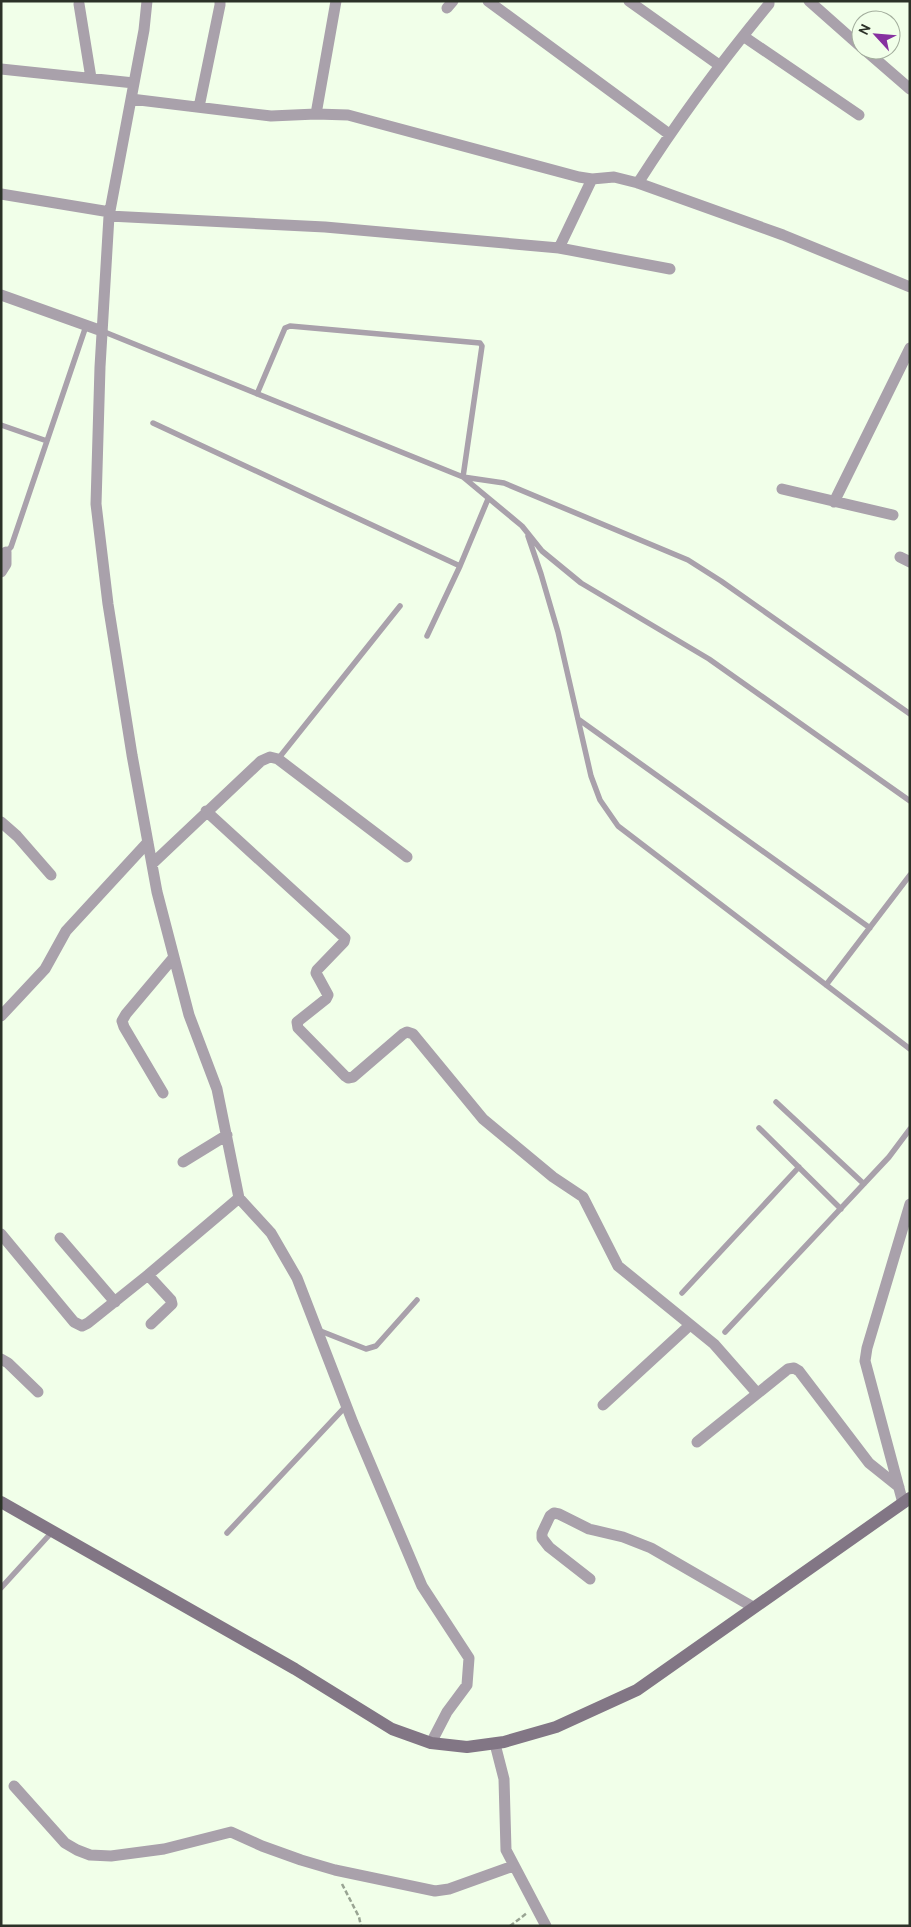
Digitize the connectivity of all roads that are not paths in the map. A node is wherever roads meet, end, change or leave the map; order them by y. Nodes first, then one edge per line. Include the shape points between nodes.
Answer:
1 (147, 1) edge
2 (220, 1) edge
3 (336, 1) edge
4 (488, 1) edge
5 (629, 1) edge
6 (809, 1) edge
7 (771, 2) edge
8 (78, 4) dead end
9 (743, 36) junction
10 (851, 38) edge
11 (877, 60) edge
12 (719, 65) junction
13 (1, 69) edge
14 (91, 78) junction
15 (134, 83) junction
16 (910, 89) edge
17 (131, 99) junction
18 (199, 107) junction
19 (316, 114) junction
20 (859, 115) dead end
21 (669, 134) junction
22 (592, 179) junction
23 (638, 183) junction
24 (1, 194) edge
25 (109, 214) junction
26 (559, 248) junction
27 (670, 269) dead end
28 (910, 288) edge
29 (1, 295) edge
30 (86, 326) junction
31 (102, 331) junction
32 (910, 348) edge
33 (257, 394) junction
34 (153, 422) dead end
35 (1, 425) edge
36 (47, 442) junction
37 (463, 477) junction
38 (782, 489) dead end
39 (488, 498) junction
40 (834, 502) junction
41 (893, 515) dead end
42 (527, 532) junction
43 (4, 553) edge
44 (460, 566) junction
45 (1, 572) edge
46 (400, 606) dead end
47 (427, 636) dead end
48 (910, 714) edge
49 (578, 719) junction
50 (278, 759) junction
51 (910, 801) edge
52 (206, 811) junction
53 (1, 822) edge
54 (148, 842) junction
55 (407, 856) dead end
56 (152, 864) junction
57 (51, 875) dead end
58 (910, 875) edge
59 (870, 928) junction
60 (174, 957) junction
61 (826, 985) junction
62 (1, 1016) edge
63 (910, 1049) edge
64 (163, 1094) dead end
65 (776, 1102) dead end
66 (759, 1128) dead end
67 (910, 1129) edge
68 (227, 1135) junction
69 (183, 1162) dead end
70 (799, 1167) junction
71 (864, 1184) junction
72 (239, 1198) junction
73 (910, 1204) edge
74 (841, 1208) junction
75 (1, 1234) edge
76 (60, 1238) dead end
77 (148, 1275) junction
78 (682, 1293) dead end
79 (417, 1300) dead end
80 (115, 1302) junction
81 (151, 1324) dead end
82 (690, 1325) junction
83 (317, 1330) junction
84 (724, 1332) dead end
85 (1, 1359) edge
86 (38, 1392) dead end
87 (757, 1393) junction
88 (603, 1405) dead end
89 (346, 1406) junction
90 (697, 1442) dead end
91 (899, 1487) junction
92 (906, 1500) edge
93 (1, 1502) edge
94 (53, 1532) junction
95 (227, 1533) dead end
96 (590, 1579) dead end
97 (1, 1588) edge
98 (754, 1606) junction
99 (431, 1743) junction
100 (495, 1744) junction
101 (14, 1786) dead end
102 (513, 1866) junction
103 (546, 1926) edge

1 - 15 street
2 - 18 street
3 - 19 street
4 - 21 street
5 - 12 street
6 - 10 street
7 - 9 street
8 - 14 street
9 - 12 street
9 - 20 street
11 - 16 street
12 - 21 street
13 - 14 street
14 - 15 street
15 - 17 street
17 - 18 street
17 - 25 street
18 - 19 street via 271,116
19 - 22 street via 348,115
21 - 23 street
22 - 23 street via 614,177
22 - 26 street
23 - 28 street via 783,235
24 - 25 street
25 - 26 street
25 - 31 street
26 - 27 street
29 - 30 street
30 - 31 street
30 - 36 lane
31 - 33 lane
31 - 54 street via 96,504 108,604
32 - 40 street
33 - 37 lane
33 - 37 lane via 287,326 478,342 482,346
34 - 44 lane
35 - 36 lane
36 - 43 lane via 11,547
37 - 39 lane
37 - 48 lane via 504,483 688,560
38 - 40 street
39 - 42 lane
39 - 44 lane
40 - 41 street
42 - 49 lane via 558,632
42 - 51 lane via 542,551 581,583 709,659
43 - 45 street via 6,564
44 - 47 lane
46 - 50 lane
49 - 59 lane
49 - 61 lane via 591,776 600,800 618,826
50 - 52 street via 261,761
50 - 55 street
52 - 56 street
52 - 82 street via 345,938 316,973 328,996 297,1022 298,1028 348,1078 403,1034 413,1034 484,1119 552,1178 583,1197 618,1266
53 - 57 street
54 - 56 street
54 - 62 street via 66,931 45,969
56 - 60 street
58 - 59 lane
59 - 61 lane
60 - 64 street via 122,1021
60 - 68 street via 189,1015 217,1089
61 - 63 lane
65 - 71 lane
66 - 70 lane
67 - 71 lane
68 - 69 street
68 - 72 street
70 - 74 lane
70 - 78 lane
71 - 74 lane
72 - 77 street
72 - 83 street via 271,1233 297,1278
73 - 91 street via 865,1362
74 - 84 lane
75 - 80 street via 74,1322 82,1326
76 - 80 street
77 - 80 street
77 - 81 street via 172,1304
79 - 83 lane via 372,1349
82 - 87 street via 714,1344
82 - 88 street
83 - 89 street
85 - 86 street
87 - 90 street
87 - 91 street via 788,1368 799,1371 869,1463
89 - 95 lane
89 - 99 street via 422,1586 469,1658 467,1685 447,1712
91 - 92 street
92 - 98 street
93 - 94 street
94 - 97 lane
94 - 99 street via 295,1669 392,1729
96 - 98 street via 545,1543 542,1533 554,1513 589,1529 637,1542
98 - 100 street via 637,1690 556,1727
99 - 100 street via 466,1747
100 - 102 street via 504,1779 506,1850
101 - 102 street via 65,1842 90,1855 111,1856 164,1849 231,1832 262,1846 336,1870 435,1891
102 - 103 street

